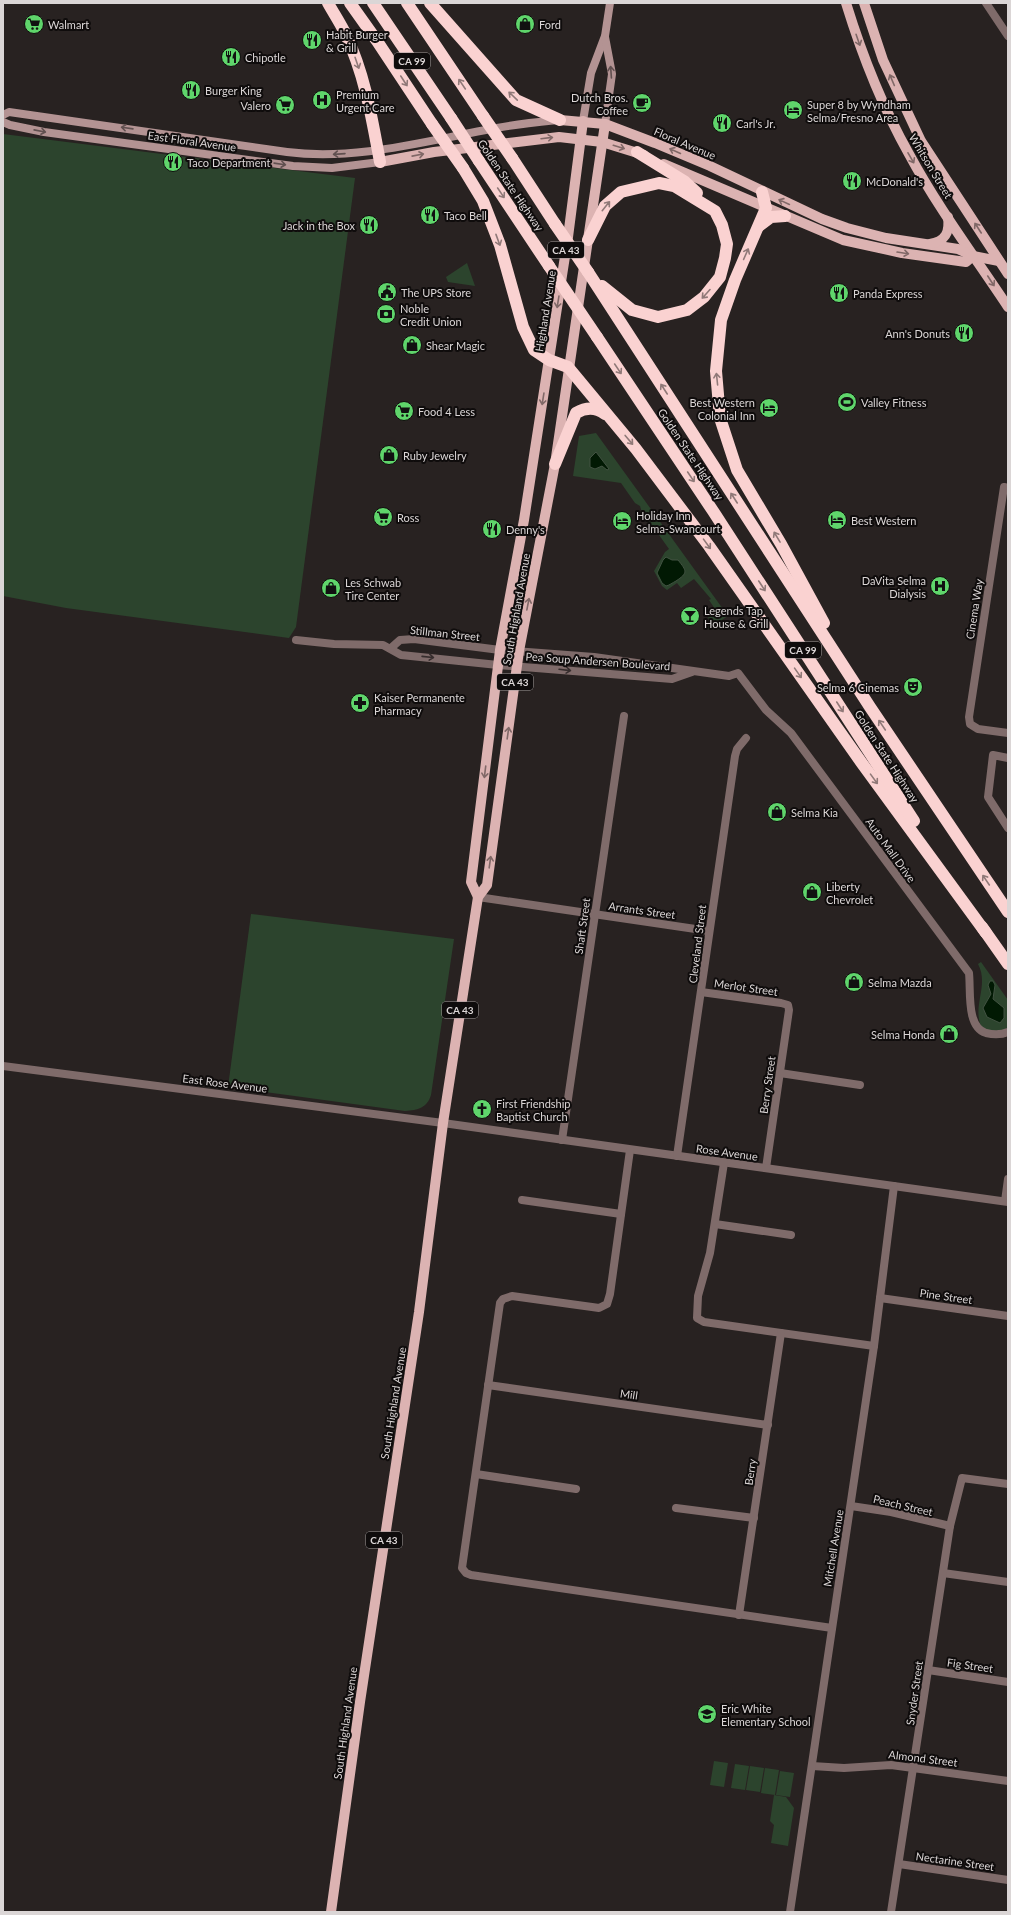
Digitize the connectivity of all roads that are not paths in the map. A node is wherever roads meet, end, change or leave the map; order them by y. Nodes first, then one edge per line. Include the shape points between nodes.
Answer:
1 (328, 3) edge
2 (350, 3) edge
3 (373, 3) edge
4 (407, 3) edge
5 (430, 3) edge
6 (610, 3) edge
7 (846, 3) edge
8 (864, 3) edge
9 (986, 3) edge
10 (605, 36) junction
11 (1008, 36) edge
12 (3, 114) edge
13 (560, 120) junction
14 (583, 121) junction
15 (3, 122) edge
16 (605, 124) junction
17 (581, 139) junction
18 (602, 142) junction
19 (378, 150) junction
20 (637, 152) junction
21 (380, 162) junction
22 (762, 192) junction
23 (766, 208) junction
24 (715, 210) junction
25 (785, 216) junction
26 (948, 217) junction
27 (758, 226) junction
28 (588, 240) junction
29 (928, 244) junction
30 (973, 256) junction
31 (1004, 261) edge
32 (1008, 274) edge
33 (606, 295) junction
34 (1008, 308) edge
35 (549, 360) junction
36 (568, 367) junction
37 (611, 419) junction
38 (555, 464) junction
39 (1008, 488) edge
40 (1005, 497) edge
41 (524, 520) joint
42 (296, 640) dead end
43 (391, 648) junction
44 (500, 650) junction
45 (519, 651) junction
46 (498, 665) junction
47 (517, 666) junction
48 (695, 671) junction
49 (738, 673) joint
50 (870, 707) junction
51 (624, 716) dead end
52 (1008, 733) edge
53 (746, 738) dead end
54 (1008, 758) edge
55 (1008, 828) edge
56 (478, 897) junction
57 (1008, 912) edge
58 (595, 914) junction
59 (709, 931) junction
60 (986, 933) junction
61 (1008, 964) edge
62 (701, 992) junction
63 (788, 1005) joint
64 (1008, 1032) edge
65 (3, 1066) edge
66 (780, 1073) junction
67 (860, 1085) dead end
68 (443, 1123) junction
69 (562, 1140) junction
70 (630, 1150) junction
71 (677, 1156) junction
72 (724, 1163) junction
73 (766, 1168) junction
74 (1008, 1179) edge
75 (894, 1186) junction
76 (522, 1200) dead end
77 (1006, 1201) edge
78 (621, 1214) junction
79 (716, 1224) junction
80 (791, 1235) dead end
81 (880, 1298) junction
82 (1008, 1316) edge
83 (781, 1333) junction
84 (874, 1346) junction
85 (488, 1385) junction
86 (768, 1425) junction
87 (476, 1474) junction
88 (1008, 1484) edge
89 (576, 1488) dead end
90 (851, 1506) junction
91 (676, 1508) dead end
92 (754, 1518) junction
93 (950, 1526) junction
94 (943, 1573) junction
95 (1008, 1582) edge
96 (739, 1615) junction
97 (832, 1628) junction
98 (928, 1670) junction
99 (1008, 1682) edge
100 (812, 1766) junction
101 (914, 1767) junction
102 (1008, 1781) edge
103 (899, 1864) junction
104 (1008, 1880) edge
105 (331, 1912) edge
106 (790, 1912) edge
107 (891, 1912) edge

1 -> 19 highway via 354,54 369,102
2 -> 35 highway, bridge via 483,201 500,245 523,327 534,350
3 -> 60 highway, Golden State Highway / CA 99, bridge via 717,518
33 -> 4 highway, Golden State Highway / CA 99, bridge via 555,224
13 -> 5 highway via 516,100
6 - 10 street, Highland Avenue
7 -> 26 main road, Whitson Street via 864,57 893,124
31 -> 8 main road, Whitson Street via 921,141 883,60
9 - 11 street
10 - 14 street, Highland Avenue via 591,73
16 -> 10 street, Highland Avenue via 612,74
19 -> 12 street, East Floral Avenue via 298,154 9,112
13 - 14 main road, Floral Avenue
13 - 19 street, Floral Avenue via 498,128
14 - 16 main road, Floral Avenue
14 - 17 main road, Highland Avenue
15 -> 21 street, East Floral Avenue via 44,132 293,166 332,168
16 - 18 main road, Highland Avenue
22 -> 16 main road, Floral Avenue via 668,148
17 - 18 main road, Floral Avenue
21 -> 17 main road, Floral Avenue via 434,152 559,137
17 -> 35 main road, Highland Avenue / CA 43
18 -> 20 main road, Floral Avenue
18 - 28 main road, Highland Avenue / CA 43
19 - 21 highway
20 - 23 main road, Floral Avenue
20 - 24 highway via 684,181
22 - 23 highway
29 -> 22 main road, Floral Avenue via 886,238 847,228
23 - 25 main road, Floral Avenue
23 - 27 highway
28 -> 24 highway via 605,206 621,192 642,186 659,183 674,186
24 -> 33 highway via 727,244 725,258 720,277 693,306 687,310 658,317 632,310
25 - 27 highway via 771,217
25 -> 30 main road, Floral Avenue via 864,246 966,262
26 - 29 main road via 946,236 942,240
26 - 30 main road, Whitson Street
50 -> 27 highway via 781,544 737,470 720,418 716,371 721,320
28 - 36 main road, Highland Avenue / CA 43
29 - 30 main road, Floral Avenue via 958,249
30 - 31 main road, Floral Avenue
30 -> 34 main road, Whitson Street
31 - 32 main road, Whitson Street
50 -> 33 highway, Golden State Highway / CA 99
35 - 36 highway
35 -> 41 main road, Highland Avenue / CA 43
36 - 37 highway
36 - 38 main road, Highland Avenue / CA 43
37 - 38 highway via 594,409 584,409 576,413
37 -> 60 highway via 665,486
45 -> 38 main road, South Highland Avenue / CA 43
39 - 40 street, Cinema Way via 1004,487
40 - 52 street, Cinema Way via 969,717 970,724 978,729
41 - 44 main road, South Highland Avenue / CA 43
42 - 43 street via 382,645
43 - 44 street, Stillman Street via 400,640 414,639
43 -> 46 street via 401,655
44 - 45 street, Pea Soup Andersen Boulevard
44 - 46 main road, South Highland Avenue / CA 43
45 - 47 main road, South Highland Avenue / CA 43
45 - 48 street, Pea Soup Andersen Boulevard via 594,656
46 - 47 street, Pea Soup Andersen Boulevard
46 -> 56 main road, South Highland Avenue / CA 43 via 471,882
47 -> 48 street, Pea Soup Andersen Boulevard via 672,679
56 -> 47 main road, South Highland Avenue / CA 43 via 487,885
48 - 49 street, Pea Soup Andersen Boulevard via 729,676
49 - 64 street, Auto Mall Drive via 766,710 791,733 969,973 975,1025 989,1033
57 -> 50 highway, Golden State Highway / CA 99
51 - 58 street, Shaft Street
53 - 59 street, Cleveland Street via 735,756
54 - 55 street via 993,755 988,793 989,800
56 - 58 street, Arrants Street
56 - 68 main road, South Highland Avenue / CA 43
58 - 59 street, Arrants Street
58 - 69 street, Shaft Street
59 - 62 street, Cleveland Street
60 - 61 highway, Golden State Highway / CA 99
62 - 63 street, Merlot Street
62 - 71 street, Cleveland Street
63 - 66 street, Berry Street
65 - 68 street, East Rose Avenue
66 - 67 street
66 - 73 street, Berry Street
68 - 69 street, Rose Avenue
68 - 105 main road, South Highland Avenue / CA 43 via 419,1312
69 - 70 street, Rose Avenue
70 - 71 street, Rose Avenue
70 - 78 street
71 - 72 street, Rose Avenue
72 - 73 street, Rose Avenue
72 - 79 street
73 - 75 street, Rose Avenue
74 - 77 street
75 - 77 street, Rose Avenue
75 - 81 street, Mitchell Avenue
76 - 78 street
78 - 85 street via 607,1304 598,1308 518,1296 503,1299 500,1303
79 - 80 street
79 - 83 street via 698,1296 697,1318 704,1322
81 - 82 street, Pine Street
81 - 84 street, Mitchell Avenue
83 - 84 street
83 - 86 street, Berry
84 - 90 street, Mitchell Avenue
85 - 86 street, Mill
85 - 87 street
86 - 92 street, Berry
87 - 89 street
87 - 96 street via 462,1564 466,1573
88 - 93 street, Snyder Street via 962,1478
90 - 93 street, Peach Street via 891,1512
90 - 97 street, Mitchell Avenue
91 - 92 street
92 - 96 street, Berry
93 - 94 street, Snyder Street
94 - 95 street
94 - 98 street, Snyder Street
96 - 97 street
97 - 100 street, Mitchell Avenue
98 - 99 street, Fig Street
98 - 101 street, Snyder Street
100 - 101 street, Almond Street via 837,1768 882,1764
100 - 106 street, Mitchell Avenue
101 - 102 street, Almond Street
101 - 103 street, Snyder Street
103 - 104 street, Nectarine Street
103 - 107 street, Snyder Street

